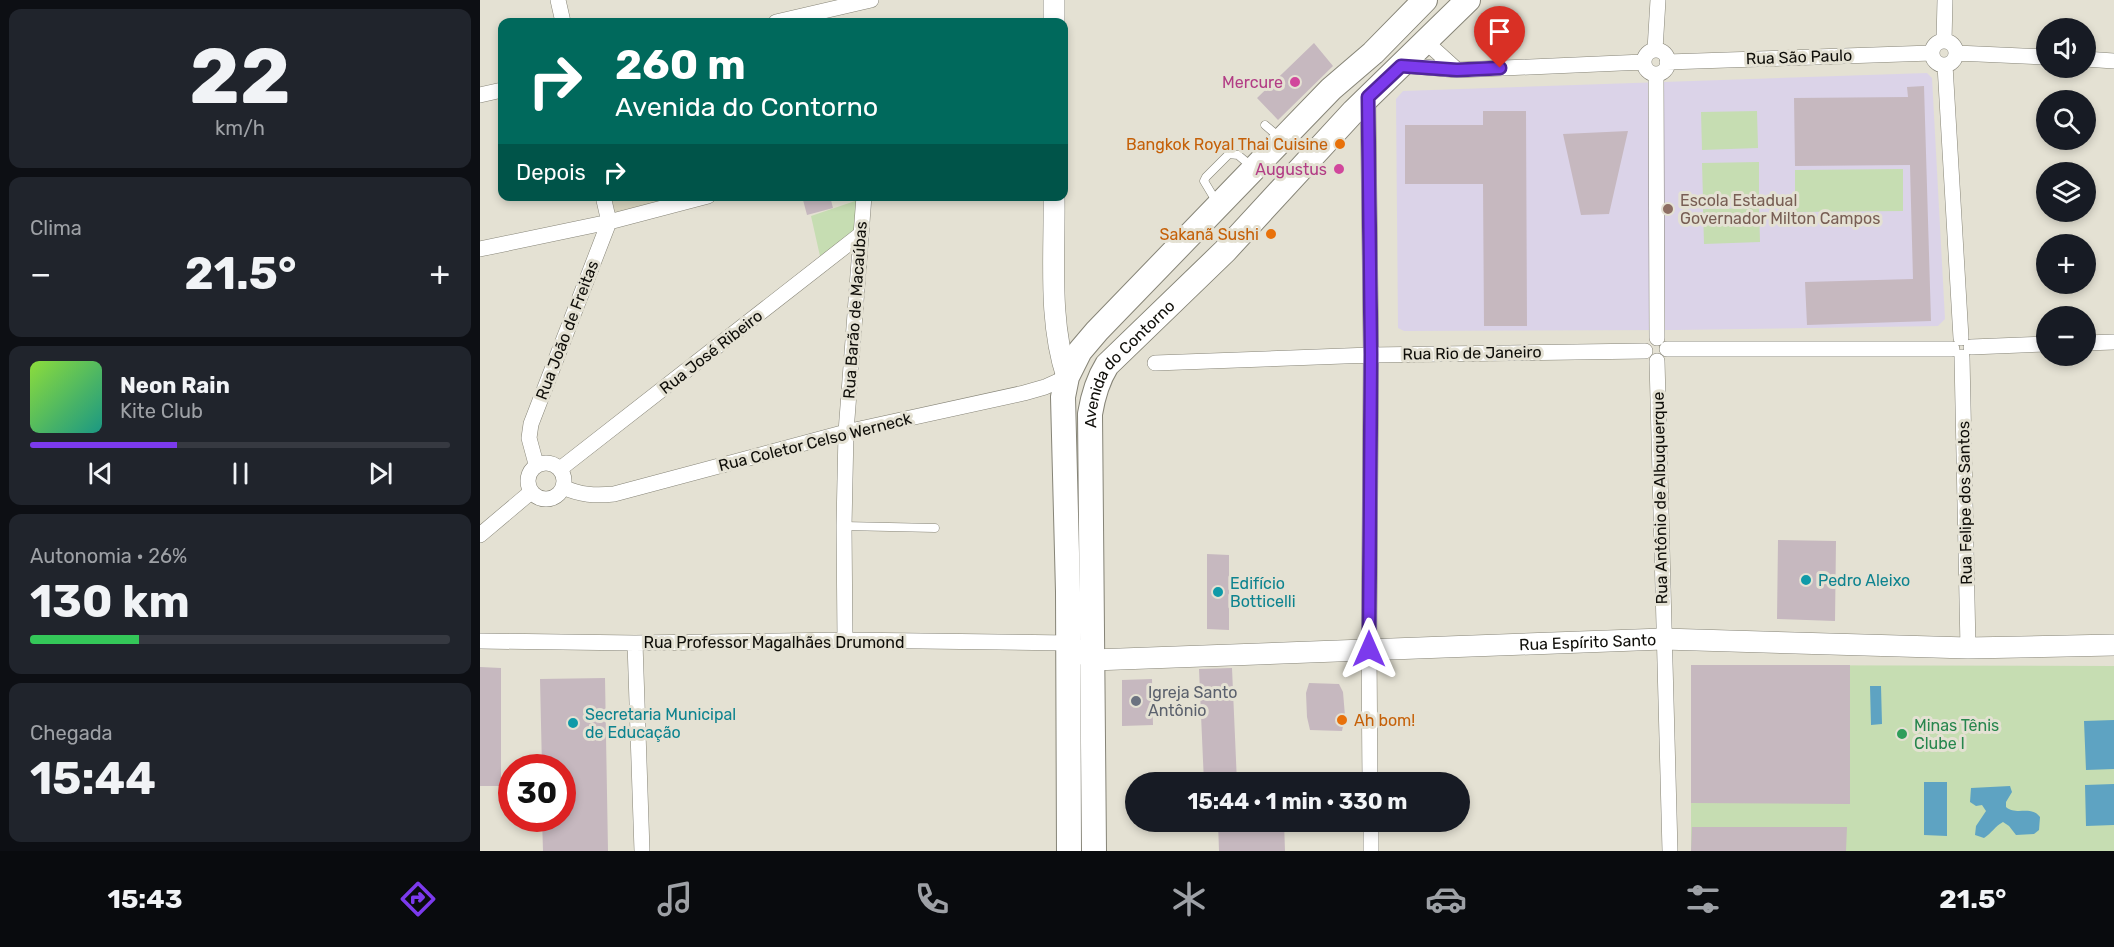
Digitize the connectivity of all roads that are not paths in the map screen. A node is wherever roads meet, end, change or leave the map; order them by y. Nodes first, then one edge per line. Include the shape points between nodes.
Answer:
1 (558, 0) edge
2 (871, 0) edge
3 (1054, 0) edge
4 (1425, 0) edge
5 (1468, 0) edge
6 (1658, 0) edge
7 (1945, 0) edge
8 (835, 10) edge
9 (562, 18) edge
10 (796, 18) edge
11 (1054, 18) edge
12 (1425, 41) junction
13 (1944, 41) junction
14 (1655, 51) junction
15 (1932, 53) junction
16 (1956, 53) junction
17 (2036, 57) edge
18 (2096, 60) edge
19 (2114, 61) edge
20 (1644, 62) junction
21 (1667, 62) junction
22 (1945, 65) junction
23 (1401, 66) junction
24 (1457, 70) junction
25 (1656, 74) junction
26 (498, 91) edge
27 (480, 95) edge
28 (1368, 97) junction
29 (604, 201) edge
30 (689, 201) edge
31 (864, 201) edge
32 (1054, 201) edge
33 (609, 222) junction
34 (861, 234) junction
35 (480, 249) edge
36 (2114, 342) edge
37 (2096, 343) edge
38 (1662, 344) junction
39 (2036, 344) edge
40 (1962, 348) junction
41 (1645, 351) junction
42 (1371, 354) junction
43 (1657, 361) junction
44 (1155, 363) dead end
45 (1067, 377) junction
46 (1090, 414) junction
47 (846, 432) junction
48 (536, 464) junction
49 (560, 469) junction
50 (563, 487) junction
51 (531, 492) junction
52 (844, 526) junction
53 (935, 528) dead end
54 (480, 535) edge
55 (1663, 639) junction
56 (480, 640) edge
57 (845, 640) junction
58 (635, 643) junction
59 (1068, 644) junction
60 (2114, 645) edge
61 (1968, 648) junction
62 (1369, 649) junction
63 (1093, 660) junction
64 (1370, 772) edge
65 (1371, 832) edge
66 (642, 851) edge
67 (1069, 851) edge
68 (1094, 851) edge
69 (1371, 851) edge
70 (1670, 851) edge

1 - 9 street
2 - 8 street
3 - 11 street
4 - 45 main road, Avenida do Contorno via 1332,89 1274,132 1255,168 1097,331 1080,351
5 - 12 main road, Avenida do Contorno
6 - 14 street
7 - 13 street
8 - 10 street
12 - 23 main road, Avenida do Contorno
12 - 24 street
13 - 15 street via 1934,46
13 - 16 street via 1951,43
14 - 20 street via 1646,55
14 - 21 street via 1665,55
15 - 21 street, Rua São Paulo
15 - 22 street via 1937,63
16 - 17 street
16 - 22 street
18 - 19 street
20 - 24 street
20 - 25 street via 1646,69
21 - 25 street via 1666,69
22 - 40 street, Rua Felipe dos Santos
23 - 24 street
23 - 28 main road, Avenida do Contorno
25 - 38 street
26 - 27 street
28 - 42 street
28 - 46 main road, Avenida do Contorno via 1225,251 1107,365 1099,377
29 - 33 street
30 - 33 street
31 - 34 street, Rua Barão de Macaúbas
32 - 45 street via 1056,315
33 - 35 street
33 - 48 street, Rua João de Freitas via 531,424 529,438
34 - 47 street, Rua Barão de Macaúbas
34 - 49 street, Rua José Ribeiro
36 - 37 street
38 - 40 street
38 - 41 street via 1647,343
38 - 43 street via 1663,358
39 - 40 street
40 - 61 street, Rua Felipe dos Santos
41 - 42 street, Rua Rio de Janeiro
41 - 43 street
42 - 44 street, Rua Rio de Janeiro
42 - 62 street
43 - 55 street, Rua Antônio de Albuquerque
45 - 46 main road
45 - 47 street, Rua Coletor Celso Werneck via 1024,393
45 - 59 main road, Avenida do Contorno via 1063,397
46 - 63 main road, Avenida do Contorno
47 - 50 street, Rua Coletor Celso Werneck via 614,494 594,496
47 - 52 street, Rua Barão de Macaúbas
48 - 49 street via 552,463
48 - 51 street via 528,474
49 - 50 street
50 - 51 street via 556,496 546,499
51 - 54 street
52 - 53 lane
52 - 57 street, Rua Barão de Macaúbas
55 - 61 street, Rua Espírito Santo
55 - 62 street, Rua Espírito Santo
55 - 70 street, Rua Antônio de Albuquerque
56 - 58 street, Rua Professor Magalhães Drumond
57 - 58 street, Rua Professor Magalhães Drumond
57 - 59 street, Rua Professor Magalhães Drumond
58 - 66 street
59 - 63 street
59 - 67 main road, Avenida do Contorno
60 - 61 street, Rua Espírito Santo
62 - 63 street, Rua Espírito Santo
62 - 64 street
63 - 68 main road, Avenida do Contorno
65 - 69 street

